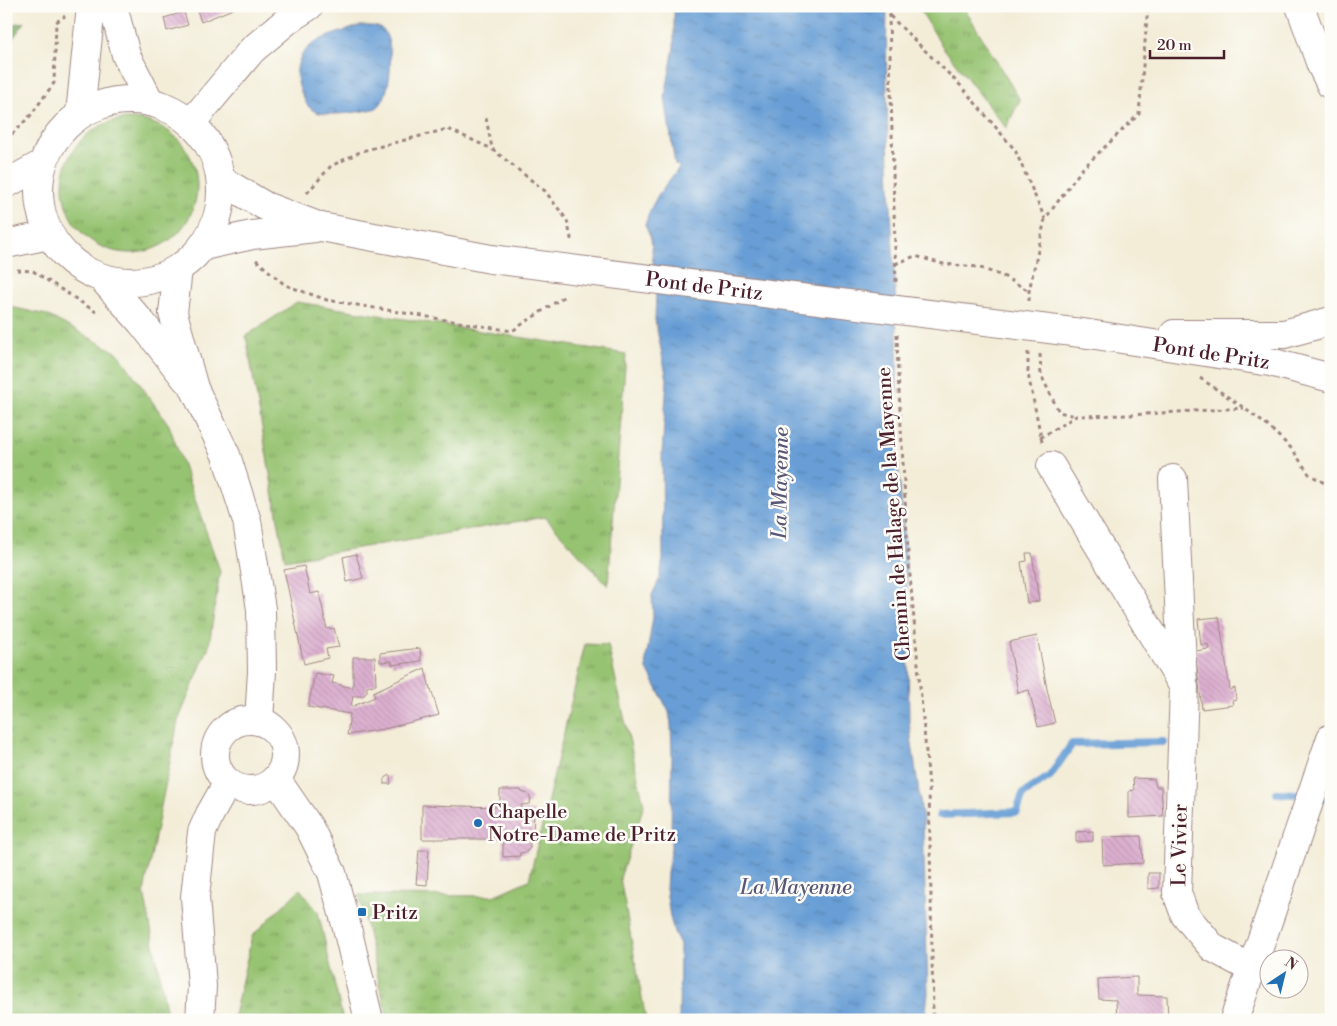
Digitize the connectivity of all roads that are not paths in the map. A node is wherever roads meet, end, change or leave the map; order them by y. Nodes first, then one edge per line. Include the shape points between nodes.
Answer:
1 (113, 6) edge
2 (309, 6) edge
3 (1300, 6) edge
4 (79, 10) edge
5 (1331, 85) edge
6 (150, 102) junction
7 (80, 114) junction
8 (191, 123) junction
9 (42, 164) junction
10 (221, 180) junction
11 (6, 184) edge
12 (322, 227) junction
13 (49, 235) junction
14 (6, 244) edge
15 (203, 246) junction
16 (178, 269) junction
17 (102, 278) junction
18 (1331, 321) edge
19 (1090, 334) junction
20 (1331, 378) edge
21 (194, 388) junction
22 (1051, 466) dead end
23 (1173, 478) dead end
24 (1184, 688) junction
25 (259, 721) junction
26 (1331, 738) edge
27 (276, 779) junction
28 (228, 782) junction
29 (1252, 969) junction
30 (200, 1020) edge
31 (369, 1020) edge
32 (1234, 1020) edge

1 - 6 main road via 126,55
2 - 8 main road via 252,50
3 - 5 main road
4 - 7 main road
6 - 7 main road via 126,99 102,104
6 - 8 main road via 172,110
7 - 9 main road via 63,127 50,144
8 - 10 main road via 216,159
9 - 11 main road
9 - 13 main road via 38,188 40,213
10 - 12 main road, Pont de Pritz via 264,206
10 - 15 main road via 221,204 215,226
12 - 15 main road, Pont de Pritz via 252,235
12 - 19 main road, Pont de Pritz, bridge via 492,259
13 - 14 main road
13 - 17 main road via 63,254 81,269
15 - 16 main road
16 - 17 main road via 154,280 128,283
16 - 21 main road via 173,313
17 - 21 main road
18 - 19 main road, Pont de Pritz via 1284,334
19 - 20 main road, Pont de Pritz via 1270,362
21 - 25 main road via 226,455 247,521 261,609
22 - 24 main road
23 - 24 main road, Le Vivier
24 - 29 main road, Le Vivier via 1177,893 1185,915 1213,948
25 - 27 main road via 278,734 283,745 285,757
25 - 28 main road via 236,723 219,739 215,750 216,762
26 - 29 main road
27 - 28 main road via 258,789 237,787
27 - 31 main road via 309,826 332,873
28 - 30 main road via 202,832 195,897 202,986
29 - 32 main road

